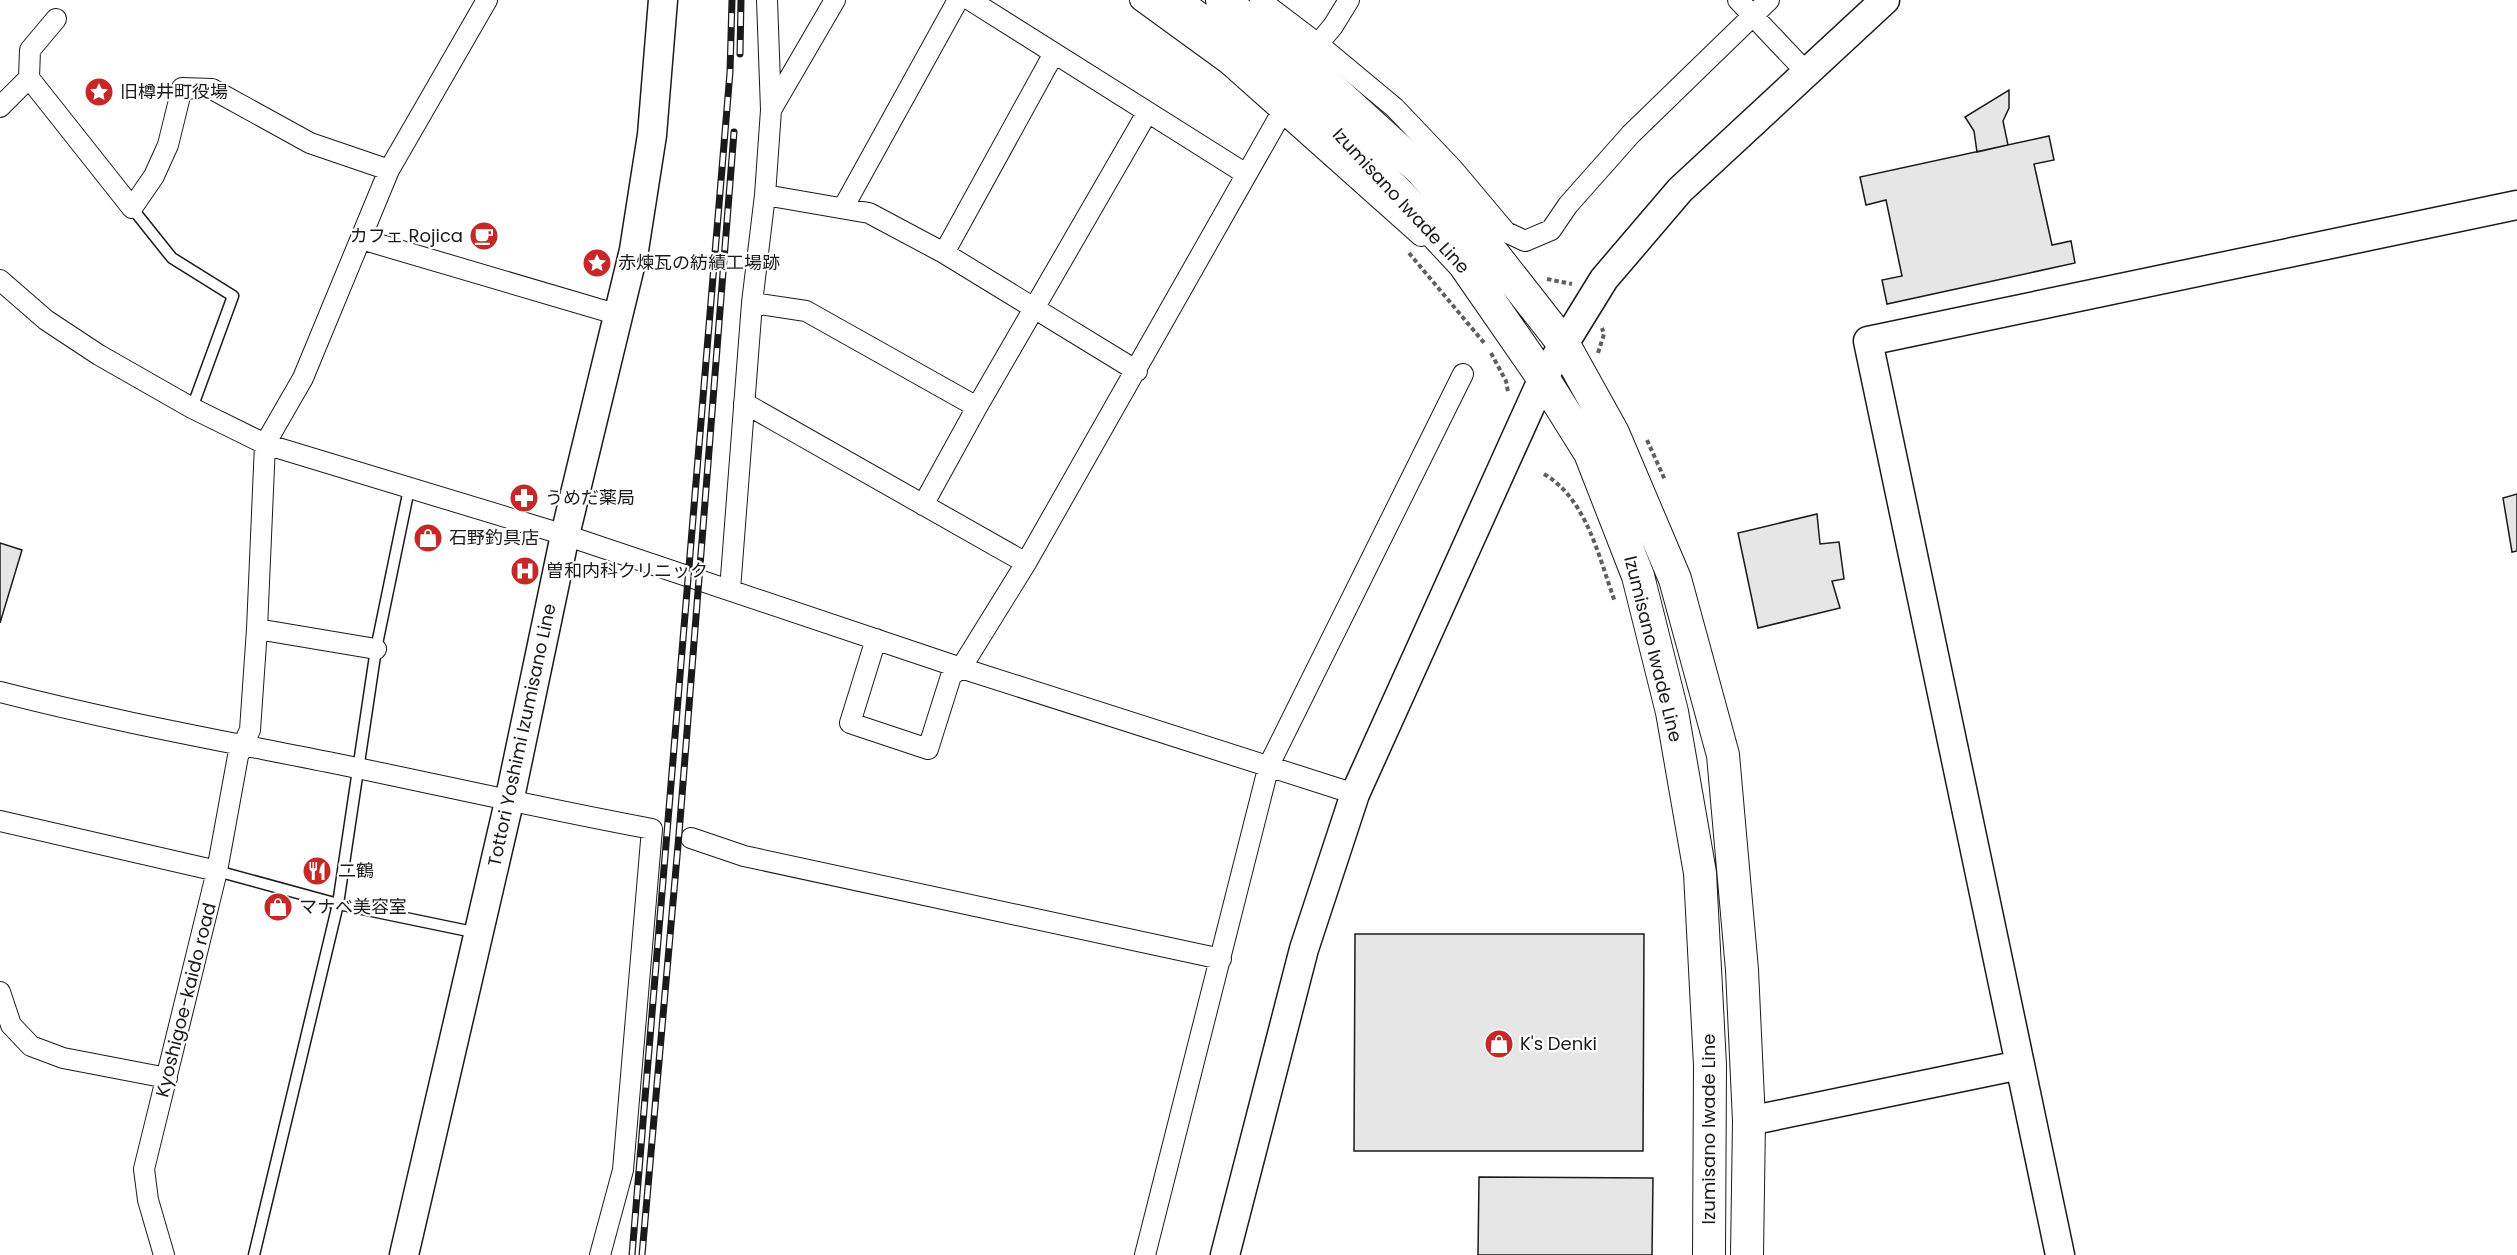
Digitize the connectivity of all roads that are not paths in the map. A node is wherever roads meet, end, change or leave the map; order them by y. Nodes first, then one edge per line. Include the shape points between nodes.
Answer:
1 (487, 0) edge
2 (663, 0) edge
3 (767, 0) edge
4 (835, 0) edge
5 (958, 0) edge
6 (970, 0) edge
7 (1140, 0) edge
8 (1173, 0) edge
9 (1222, 0) edge
10 (1260, 0) edge
11 (1349, 0) edge
12 (1738, 0) edge
13 (1769, 0) edge
14 (1885, 0) edge
15 (1752, 15) junction
16 (56, 18) dead end
17 (1318, 44) junction
18 (1053, 54) junction
19 (1807, 73) junction
20 (29, 78) junction
21 (0, 107) edge
22 (771, 110) junction
23 (1282, 112) junction
24 (1148, 113) junction
25 (389, 170) junction
26 (1246, 174) junction
27 (765, 195) junction
28 (2517, 205) edge
29 (132, 208) junction
30 (843, 208) junction
31 (361, 239) junction
32 (944, 252) junction
33 (0, 280) edge
34 (1482, 290) junction
35 (752, 303) junction
36 (1035, 309) junction
37 (619, 315) junction
38 (1563, 343) junction
39 (1137, 371) junction
40 (1463, 374) dead end
41 (1543, 378) junction
42 (744, 403) junction
43 (977, 407) junction
44 (192, 408) junction
45 (265, 444) junction
46 (409, 489) junction
47 (923, 505) junction
48 (565, 535) junction
49 (1026, 563) junction
50 (730, 590) junction
51 (257, 630) junction
52 (876, 639) junction
53 (376, 649) junction
54 (961, 668) junction
55 (0, 692) edge
56 (243, 745) junction
57 (1269, 765) junction
58 (358, 769) junction
59 (1354, 794) junction
60 (509, 802) junction
61 (0, 821) edge
62 (691, 838) dead end
63 (217, 871) junction
64 (338, 904) junction
65 (478, 933) junction
66 (1221, 960) junction
67 (0, 992) edge
68 (2020, 1065) junction
69 (167, 1078) junction
70 (1749, 1121) junction
71 (164, 1255) edge
72 (254, 1255) edge
73 (404, 1255) edge
74 (600, 1255) edge
75 (1144, 1255) edge
76 (1226, 1255) edge
77 (1709, 1255) edge
78 (1747, 1255) edge
79 (2060, 1255) edge

1 - 25 street
2 - 37 street, Tottori Yoshimi Izumisano Line via 652,135 634,250
3 - 22 street
4 - 22 street
5 - 30 street
6 - 18 street
7 - 23 street via 1228,64
8 - 34 main road, Izumisano Iwade Line via 1291,87 1401,196 1464,264
9 - 38 main road, Izumisano Iwade Line via 1309,68 1421,170 1480,237
10 - 17 street
11 - 17 street
12 - 15 street
13 - 15 street
14 - 19 street
15 - 17 street via 1631,134 1551,230 1525,241 1506,232 1395,108
15 - 19 street
16 - 20 street via 30,50
18 - 24 street
18 - 32 street
19 - 38 street via 1680,190 1604,279
20 - 21 street
20 - 29 street
22 - 27 street
23 - 26 street
23 - 34 street
24 - 26 street
24 - 36 street
25 - 29 street via 310,143 213,89 182,88 168,145 154,176
25 - 31 street
26 - 39 street
27 - 30 street
27 - 35 street
28 - 68 street via 1868,341
29 - 44 lane via 172,258 233,296
30 - 32 street via 869,213
31 - 37 street
31 - 45 street via 303,378
32 - 36 street
33 - 44 street via 46,320
34 - 41 main road, Izumisano Iwade Line
35 - 42 street
35 - 43 street via 806,311
36 - 39 street
36 - 43 street
37 - 48 street, Tottori Yoshimi Izumisano Line
38 - 41 street
38 - 70 main road, Izumisano Iwade Line via 1613,433 1675,579 1723,755 1742,970
39 - 49 street
40 - 57 street
41 - 59 street
41 - 77 main road, Izumisano Iwade Line via 1590,453 1638,576 1672,712 1700,873 1710,1065
42 - 47 street
42 - 50 street
43 - 47 street
44 - 45 street
45 - 46 street
45 - 51 street, Kyoshigoe-kaido road
46 - 48 street
46 - 53 lane
47 - 49 street
48 - 50 street
48 - 60 street, Tottori Yoshimi Izumisano Line
49 - 54 street
50 - 52 street
51 - 53 street
51 - 56 street, Kyoshigoe-kaido road via 250,730
52 - 54 street
52 - 54 street via 850,723 928,749 951,676
53 - 58 lane
54 - 57 street
55 - 56 street
56 - 58 street
56 - 63 street, Kyoshigoe-kaido road
57 - 59 street
57 - 66 street
58 - 60 street
58 - 64 lane
59 - 76 street via 1304,949
60 - 65 street, Tottori Yoshimi Izumisano Line
60 - 74 street via 652,829 623,1170
61 - 63 street
62 - 66 street via 744,856
63 - 64 lane
63 - 69 street, Kyoshigoe-kaido road
64 - 65 lane
64 - 72 lane
65 - 73 street, Tottori Yoshimi Izumisano Line
66 - 75 street
67 - 69 street via 11,1025 31,1046 63,1058
68 - 70 street
68 - 79 street
69 - 71 street, Kyoshigoe-kaido road via 144,1169 148,1200
70 - 78 main road, Izumisano Iwade Line

